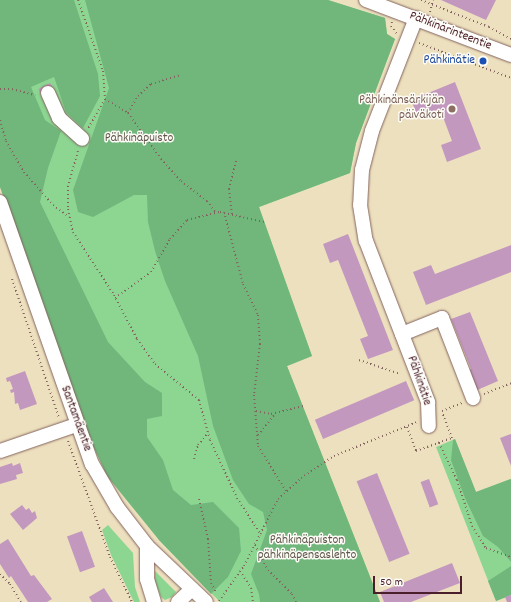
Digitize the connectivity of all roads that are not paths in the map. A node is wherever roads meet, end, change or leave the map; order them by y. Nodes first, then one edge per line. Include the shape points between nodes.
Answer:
1 (366, 0) edge
2 (416, 18) junction
3 (511, 55) edge
4 (50, 97) road end
5 (82, 139) road end
6 (0, 202) edge
7 (402, 334) junction
8 (473, 398) dead end
9 (429, 421) road end
10 (70, 428) junction
11 (0, 451) edge
12 (147, 546) junction
13 (192, 589) junction
14 (154, 602) edge
15 (178, 602) edge
16 (206, 602) edge

1 - 2 street, Pähkinärinteentie
2 - 3 street, Pähkinärinteentie
2 - 7 street, Pähkinätie via 372,131 360,187 366,241
4 - 5 street via 59,118
6 - 10 street, Santamäentie
7 - 8 street via 442,318
7 - 9 street, Pähkinätie via 428,402
10 - 11 street
10 - 12 street, Santamäentie via 106,490
12 - 13 street, Santamäentie
12 - 14 street via 147,579
13 - 15 street
13 - 16 street, Santamäentie

